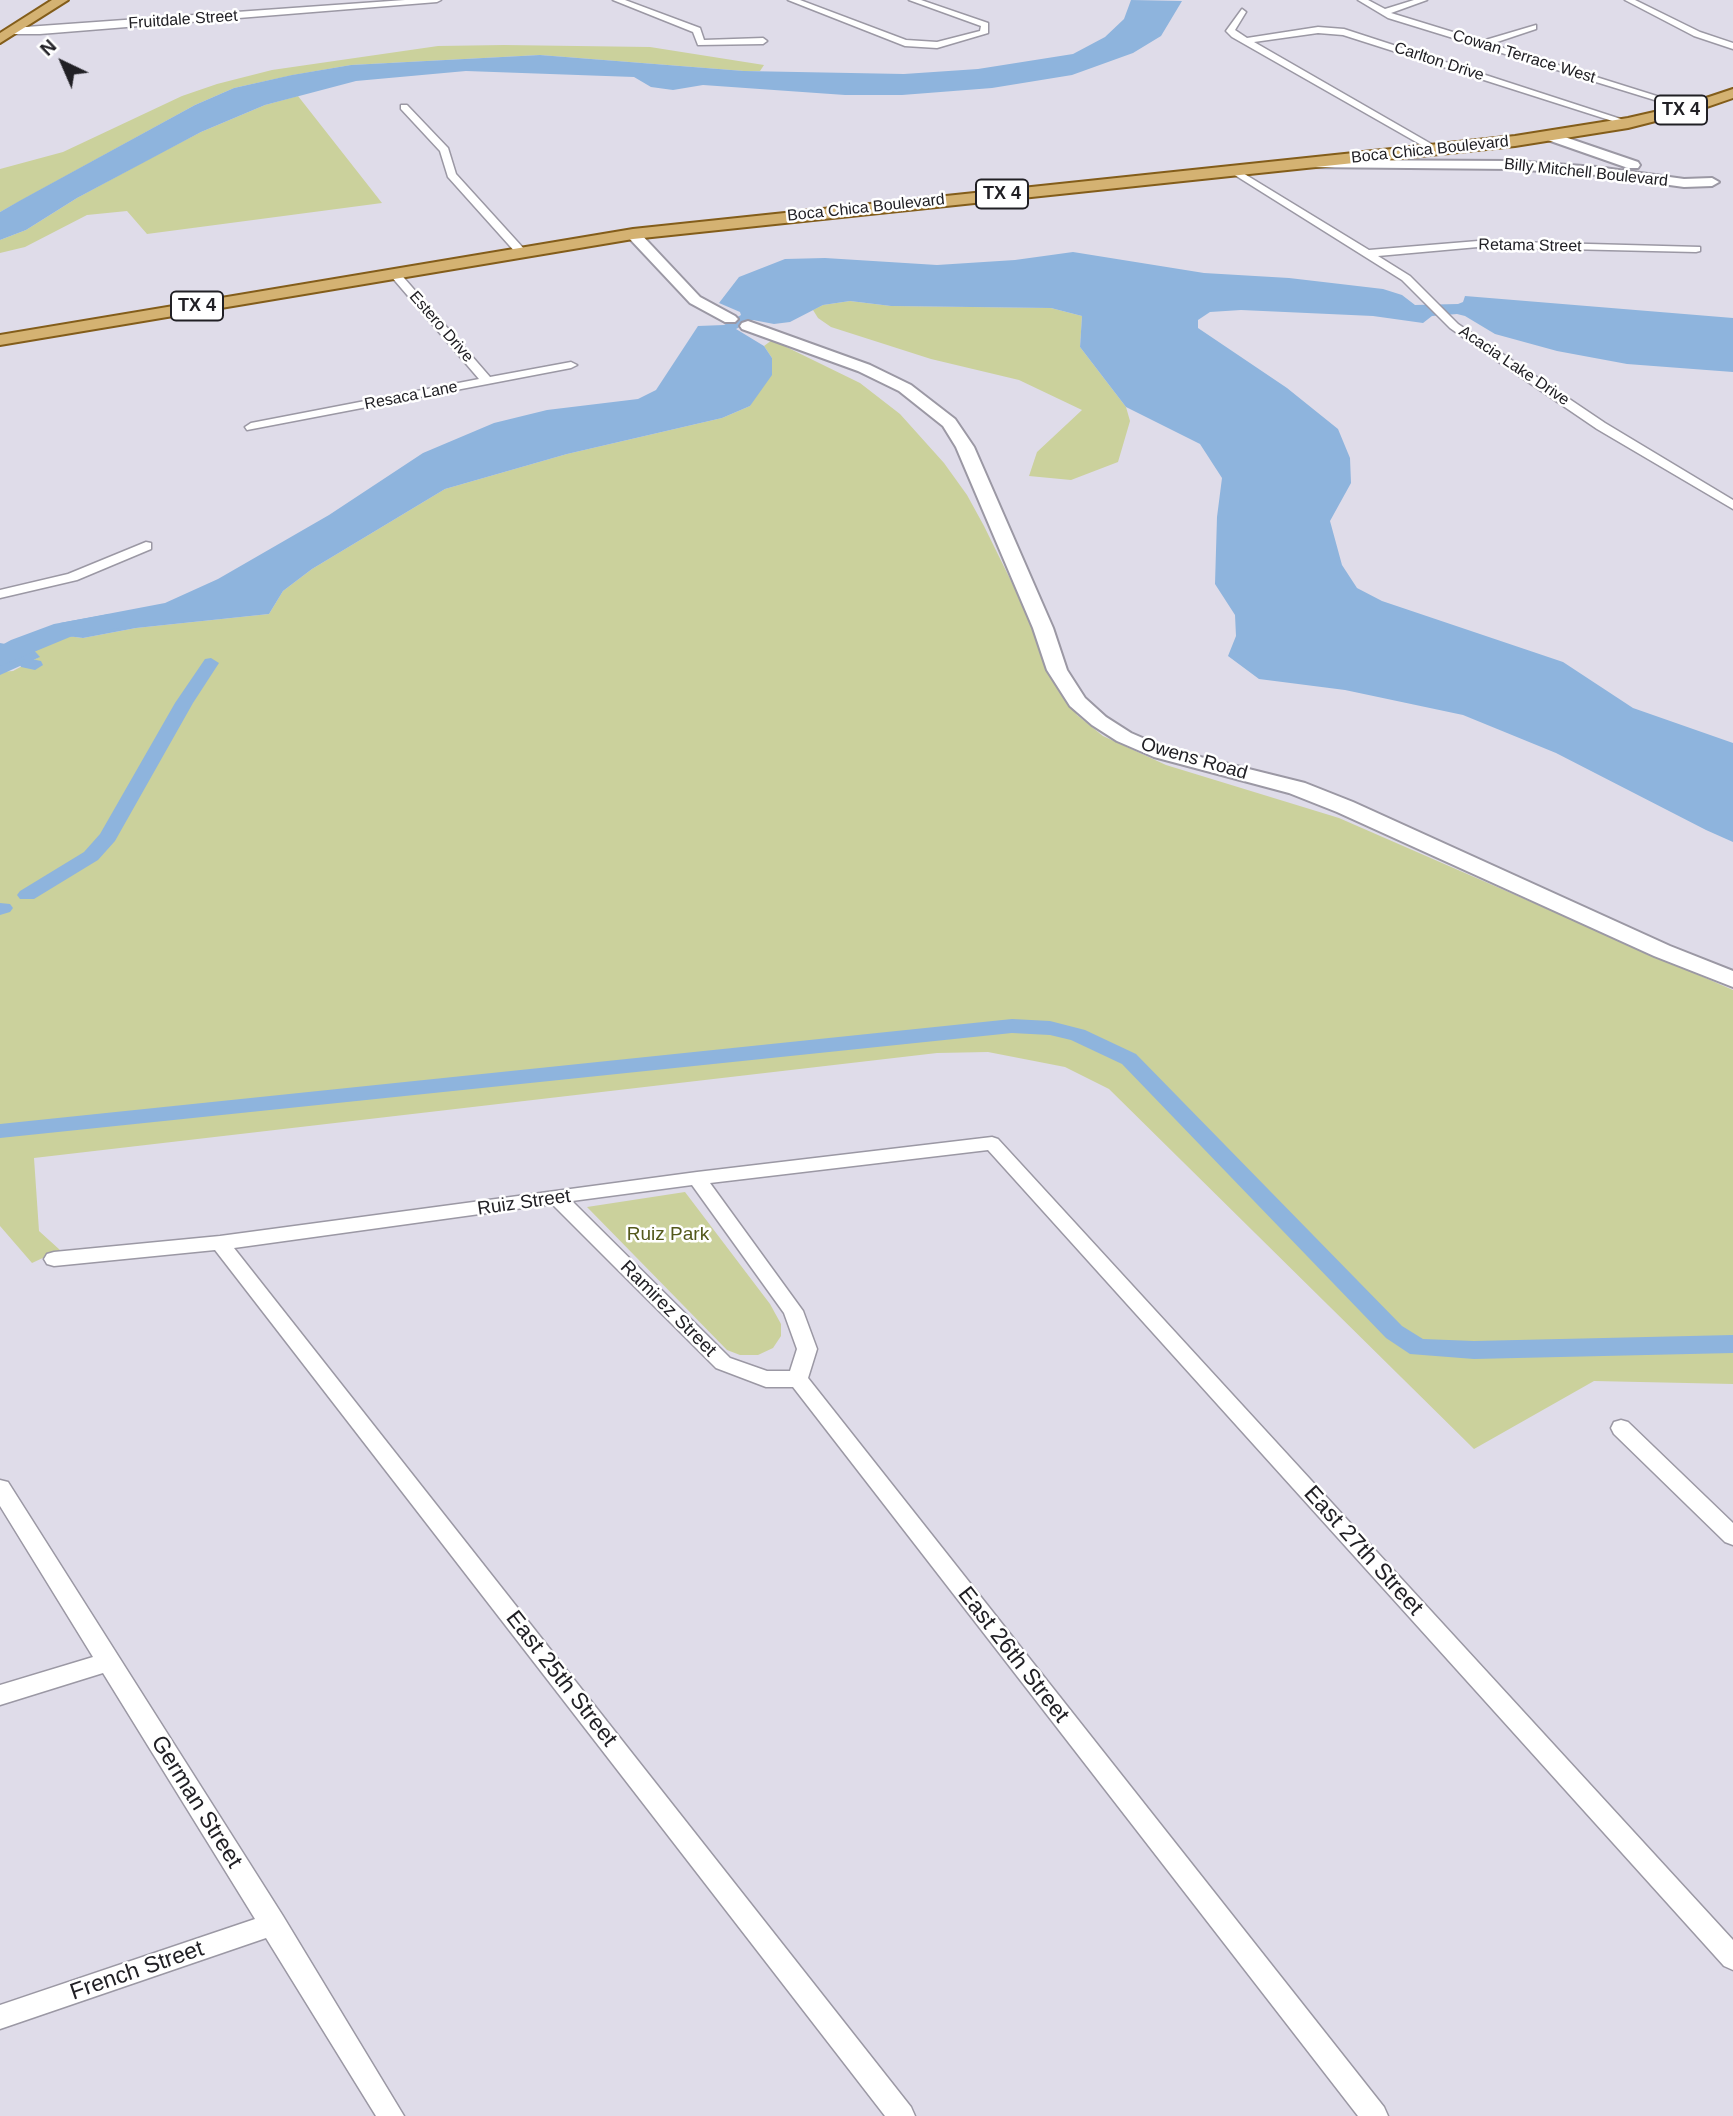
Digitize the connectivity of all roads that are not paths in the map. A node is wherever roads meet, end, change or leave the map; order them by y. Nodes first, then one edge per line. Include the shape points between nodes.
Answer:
1 (61, 0) edge
2 (298, 0) edge
3 (437, 0) edge
4 (617, 0) edge
5 (792, 0) edge
6 (913, 0) edge
7 (1362, 0) edge
8 (1423, 0) edge
9 (1629, 0) edge
10 (299, 11) junction
11 (1242, 12) dead end
12 (1382, 13) junction
13 (1533, 27) dead end
14 (6, 35) edge
15 (763, 41) dead end
16 (1245, 41) junction
17 (1482, 44) junction
18 (1733, 46) edge
19 (1619, 74) dead end
20 (1601, 81) junction
21 (1733, 93) edge
22 (404, 107) dead end
23 (1690, 108) junction
24 (1628, 124) junction
25 (1550, 136) junction
26 (1435, 149) junction
27 (1619, 161) junction
28 (1292, 164) junction
29 (1233, 170) junction
30 (1588, 170) junction
31 (633, 234) junction
32 (1696, 248) dead end
33 (521, 252) junction
34 (1364, 254) junction
35 (394, 273) junction
36 (0, 340) edge
37 (571, 365) dead end
38 (487, 381) junction
39 (251, 427) dead end
40 (1733, 505) edge
41 (146, 546) dead end
42 (0, 594) edge
43 (1733, 980) edge
44 (992, 1143) joint
45 (697, 1178) junction
46 (558, 1199) junction
47 (219, 1243) junction
48 (54, 1259) dead end
49 (798, 1379) junction
50 (1621, 1428) dead end
51 (0, 1488) edge
52 (1733, 1536) edge
53 (107, 1662) junction
54 (0, 1695) edge
55 (274, 1924) junction
56 (1733, 1958) edge
57 (0, 2017) edge
58 (391, 2116) edge
59 (902, 2116) edge
60 (1375, 2116) edge

1 - 14 main road
2 - 10 street
3 - 10 street, Fruitdale Street
4 - 15 street via 697,30 701,43
5 - 6 street via 905,43 937,45 985,33 985,25
7 - 12 street, Cowan Terrace West
8 - 12 street
9 - 18 street via 1697,34
10 - 14 street, Fruitdale Street
11 - 16 street via 1230,30
12 - 17 street, Cowan Terrace West
13 - 17 street
16 - 24 street, Carlton Drive via 1318,30 1344,32
16 - 26 street
17 - 20 street, Cowan Terrace West
19 - 20 street
20 - 23 street, Cowan Terrace West
21 - 23 main road, Boca Chica Boulevard / TX 4
22 - 33 street via 445,150 451,175
23 - 24 main road, Boca Chica Boulevard / TX 4
24 - 25 main road, Boca Chica Boulevard / TX 4
25 - 26 main road, Boca Chica Boulevard / TX 4
25 - 27 street, Billy Mitchell Boulevard
26 - 28 main road, Boca Chica Boulevard / TX 4
27 - 30 street
27 - 30 street, Billy Mitchell Boulevard via 1717,183
28 - 29 main road, Boca Chica Boulevard / TX 4
28 - 30 street, Billy Mitchell Boulevard via 1445,163
29 - 31 main road, Boca Chica Boulevard / TX 4
29 - 34 street, Acacia Lake Drive
31 - 33 main road, Boca Chica Boulevard / TX 4
31 - 43 street, Owens Road via 704,307 864,368 905,388 949,423 965,447 1057,670 1077,702 1099,721 1161,753 1297,788 1346,807
32 - 34 street, Retama Street via 1478,244
33 - 35 main road, Boca Chica Boulevard / TX 4
34 - 40 street, Acacia Lake Drive via 1406,278 1454,326 1601,426
35 - 36 main road, Boca Chica Boulevard / TX 4
35 - 38 street, Estero Drive
37 - 38 street, Resaca Lane
38 - 39 street, Resaca Lane
41 - 42 street via 72,577
44 - 45 street, Ruiz Street
44 - 56 street, East 27th Street
45 - 46 street, Ruiz Street
45 - 49 street via 793,1311 807,1349
46 - 47 street, Ruiz Street
46 - 49 street, Ramirez Street via 723,1363 766,1379
47 - 48 street, Ruiz Street
47 - 59 street, East 25th Street
49 - 60 street, East 26th Street
50 - 52 street
51 - 53 street, German Street
53 - 54 street
53 - 55 street, German Street
55 - 57 street, French Street
55 - 58 street, German Street

